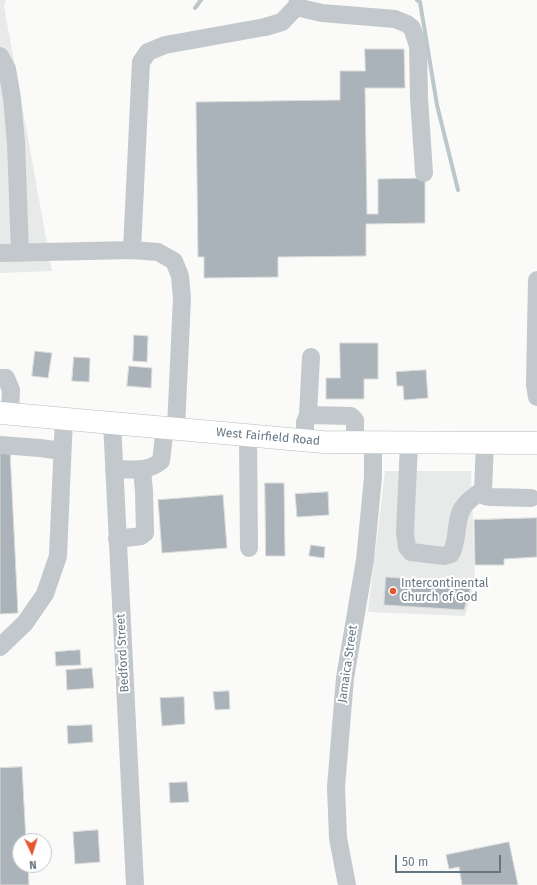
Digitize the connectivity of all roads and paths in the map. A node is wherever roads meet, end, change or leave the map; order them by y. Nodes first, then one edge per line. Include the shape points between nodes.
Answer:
1 (297, 3) edge
2 (0, 56) edge
3 (424, 173) dead end
4 (132, 250) junction
5 (0, 253) edge
6 (20, 253) junction
7 (537, 280) edge
8 (311, 357) dead end
9 (0, 378) edge
10 (537, 396) edge
11 (5, 413) edge
12 (308, 415) junction
13 (64, 418) junction
14 (112, 422) junction
15 (170, 427) junction
16 (248, 435) junction
17 (305, 440) junction
18 (364, 442) junction
19 (409, 443) junction
20 (485, 443) junction
21 (537, 443) edge
22 (0, 445) edge
23 (62, 451) junction
24 (114, 469) junction
25 (142, 470) junction
26 (483, 490) junction
27 (531, 498) dead end
28 (117, 539) junction
29 (249, 548) dead end
30 (0, 647) edge
31 (135, 885) edge
32 (347, 885) edge

1 - 3 street via 322,13 395,19 412,28 418,46
1 - 4 street via 282,22 265,28 165,45 148,52 141,62
2 - 6 street via 7,69 12,98
4 - 6 street
4 - 15 street via 158,252 174,261 180,276 182,298
5 - 6 street
7 - 10 street
8 - 12 street
9 - 11 street via 6,378 11,390
11 - 13 main road, West Fairfield Road
12 - 17 street via 305,422
12 - 18 street, Jamaica Street via 351,416
13 - 14 main road, West Fairfield Road
13 - 23 street
14 - 15 main road, West Fairfield Road
14 - 24 street, Bedford Street
15 - 16 main road, West Fairfield Road
15 - 25 street via 161,461
16 - 17 main road, West Fairfield Road
16 - 29 street
17 - 18 main road, West Fairfield Road
18 - 19 main road, West Fairfield Road
18 - 32 street, Jamaica Street via 373,477 364,560 344,678 336,787 338,838
19 - 20 main road, West Fairfield Road
19 - 26 street via 405,532 407,547 411,552 444,556 451,554 455,547 462,507
20 - 21 main road, West Fairfield Road
20 - 26 street
22 - 23 street
23 - 30 street via 58,556 45,594 25,623
24 - 25 street
24 - 28 street, Bedford Street
25 - 28 street via 145,533 141,536
26 - 27 street via 485,496
28 - 31 street, Bedford Street

